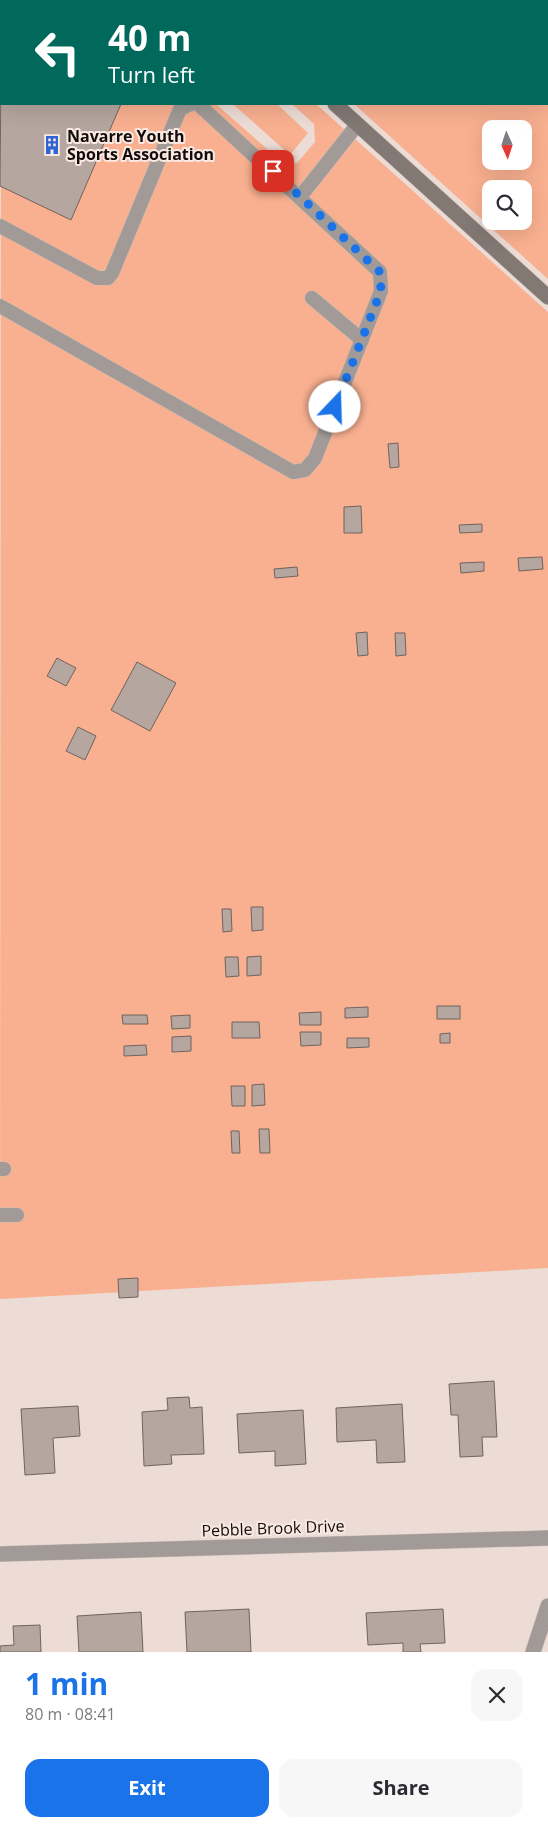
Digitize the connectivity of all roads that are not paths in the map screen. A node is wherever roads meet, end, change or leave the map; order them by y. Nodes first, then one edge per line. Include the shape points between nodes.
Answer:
1 (189, 105) edge
2 (199, 105) edge
3 (336, 105) edge
4 (357, 125) junction
5 (300, 197) junction
6 (0, 226) edge
7 (548, 297) edge
8 (312, 298) dead end
9 (0, 306) edge
10 (362, 340) junction
11 (0, 1215) edge
12 (17, 1215) dead end
13 (548, 1538) edge
14 (0, 1554) edge
15 (548, 1606) edge
16 (533, 1652) edge

1 - 6 lane via 180,109 108,278 97,278
2 - 5 lane
3 - 4 street
4 - 5 lane
4 - 7 street
5 - 10 lane via 380,272 381,291
8 - 10 lane
9 - 10 lane via 293,472 305,470 315,458
11 - 12 lane
13 - 14 street, Pebble Brook Drive
15 - 16 street

